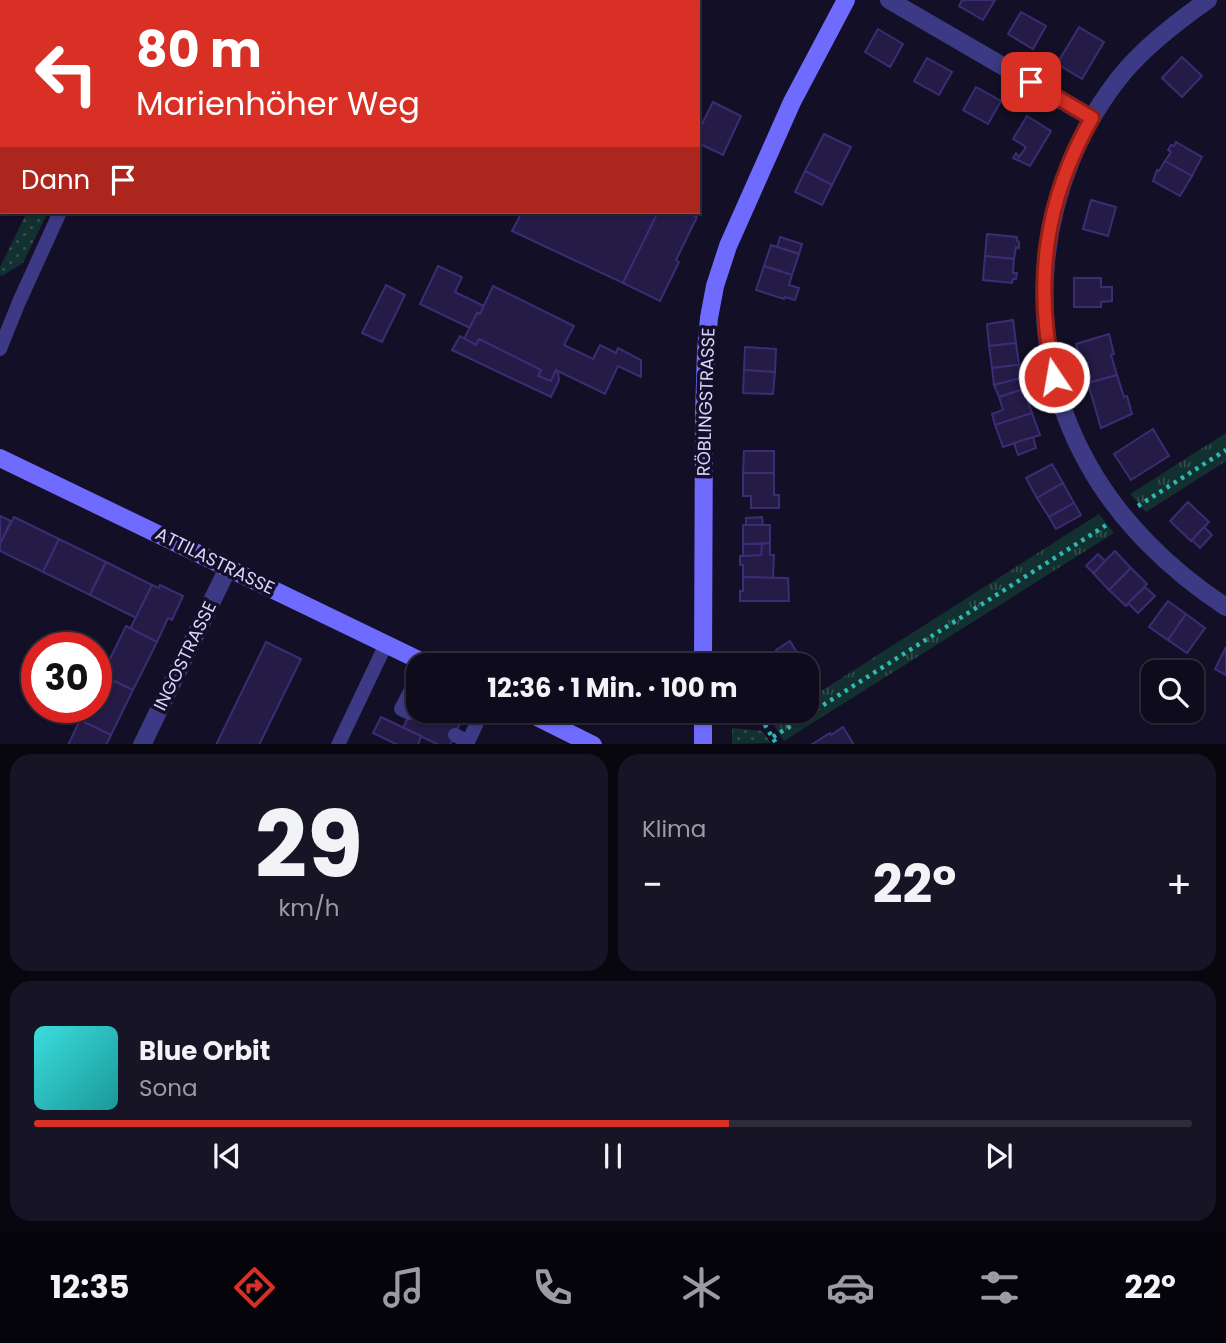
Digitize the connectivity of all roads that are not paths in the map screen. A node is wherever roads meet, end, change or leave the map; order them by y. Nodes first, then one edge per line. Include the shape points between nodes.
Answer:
1 (846, 0) edge
2 (890, 0) edge
3 (1209, 0) edge
4 (1092, 118) junction
5 (59, 214) edge
6 (0, 349) edge
7 (0, 458) edge
8 (228, 568) junction
9 (1226, 607) edge
10 (386, 644) junction
11 (703, 653) edge
12 (406, 656) edge
13 (477, 723) edge
14 (550, 723) edge
15 (703, 723) edge
16 (455, 735) dead end
17 (142, 744) edge
18 (338, 744) edge
19 (593, 744) edge
20 (704, 744) edge

1 - 11 street, RÖBLINGSTRASSE via 792,102 715,286 705,376
2 - 4 street
3 - 4 street via 1125,70
4 - 9 street via 1062,185 1048,241 1044,317 1054,377 1088,464 1123,515 1164,559
5 - 6 lane
7 - 8 street, ATTILASTRASSE
8 - 10 street, ATTILASTRASSE
8 - 17 street, INGOSTRASSE
10 - 12 street, ATTILASTRASSE
10 - 18 lane
13 - 16 lane via 468,742
14 - 19 street
15 - 20 street

